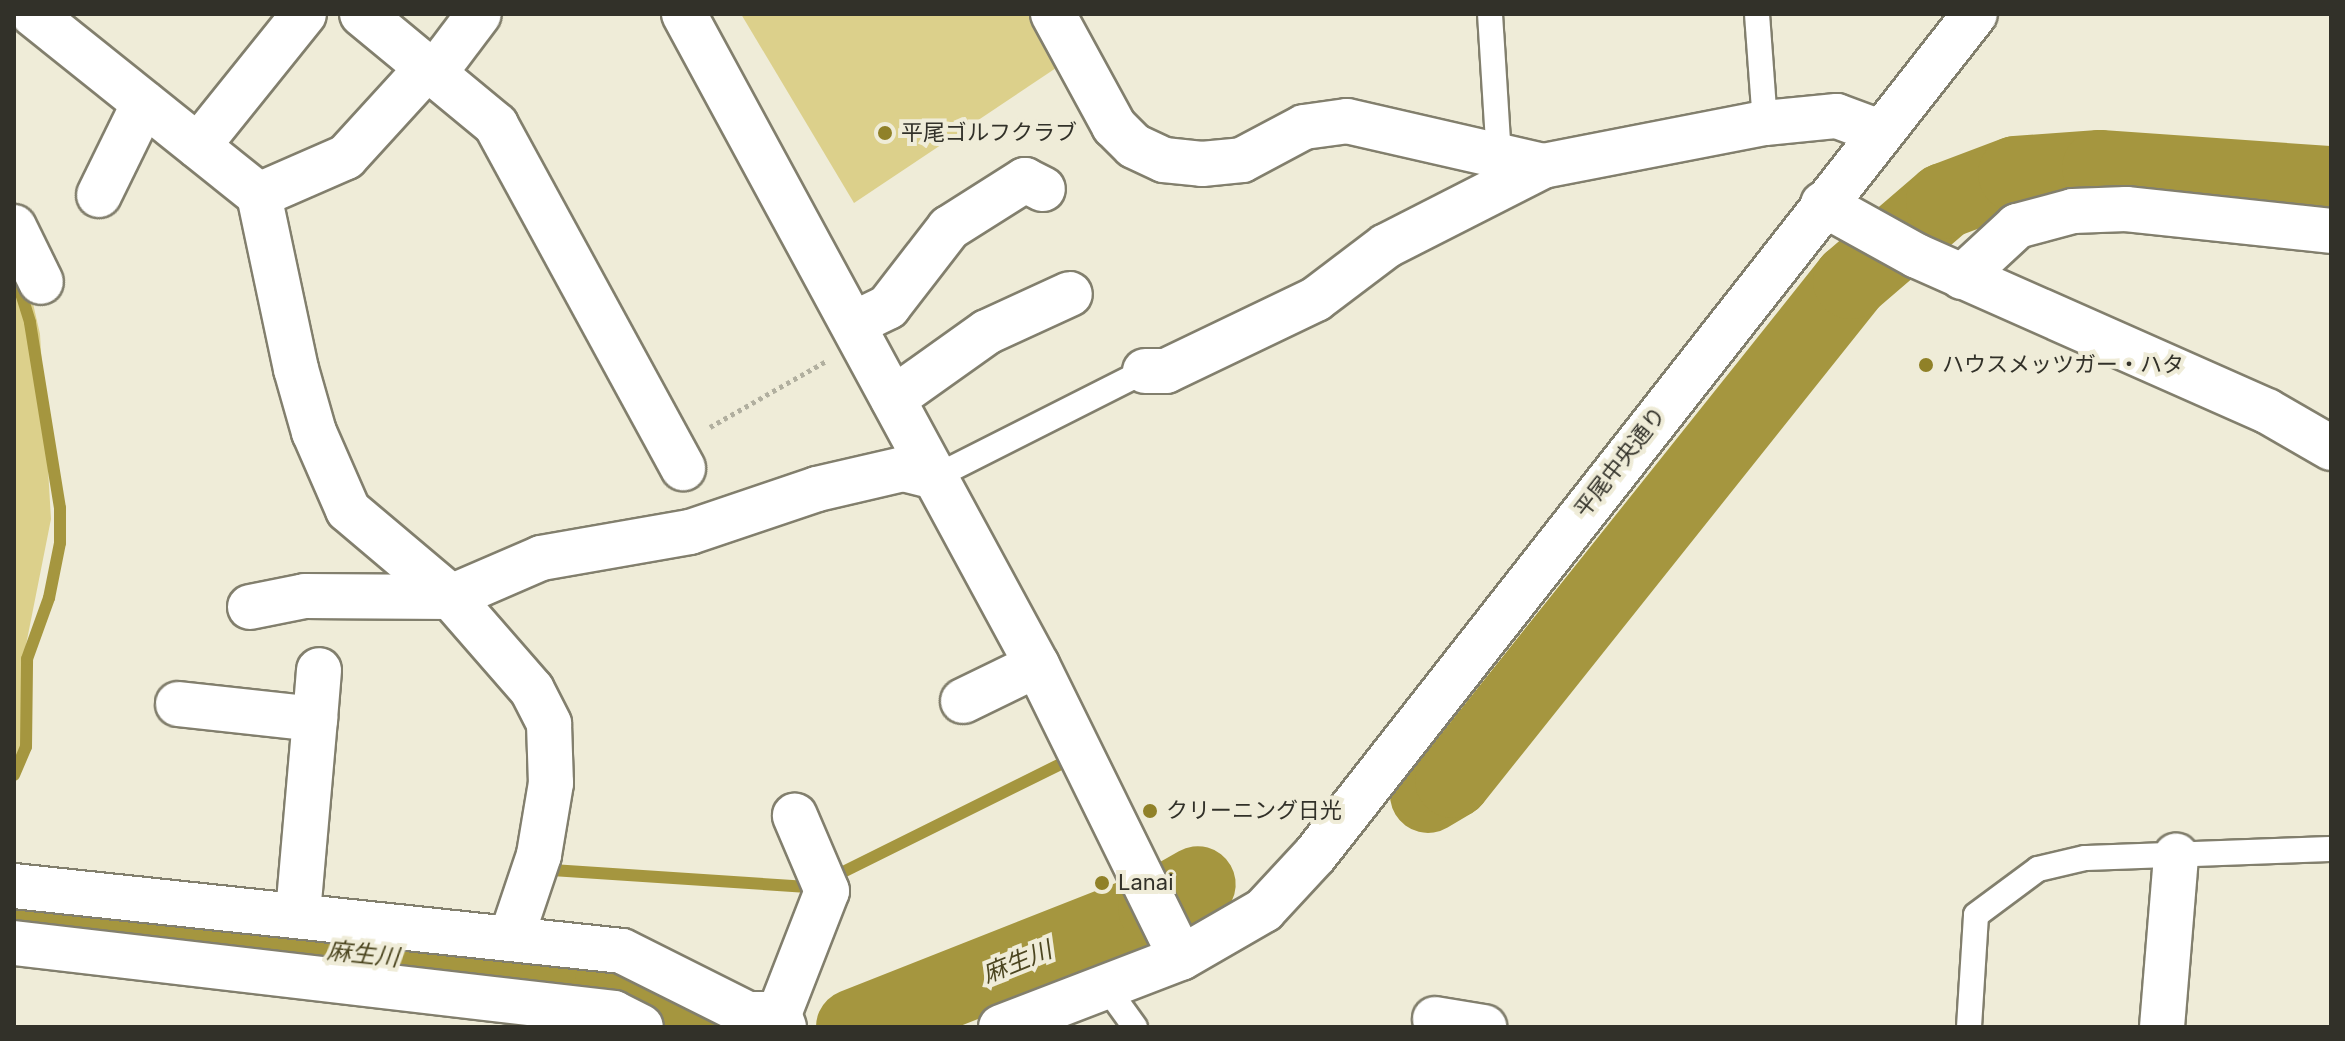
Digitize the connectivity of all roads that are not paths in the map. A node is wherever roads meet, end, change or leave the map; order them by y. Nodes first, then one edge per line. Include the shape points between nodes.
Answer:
1 (33, 14) edge
2 (304, 14) edge
3 (362, 14) edge
4 (479, 14) edge
5 (684, 14) edge
6 (1053, 14) edge
7 (1490, 14) edge
8 (1757, 14) edge
9 (1975, 14) edge
10 (436, 71) junction
11 (144, 103) junction
12 (1765, 123) junction
13 (1880, 132) junction
14 (198, 146) junction
15 (1499, 157) junction
16 (1543, 166) junction
17 (1043, 189) dead end
18 (99, 195) dead end
19 (259, 195) junction
20 (1823, 204) junction
21 (14, 227) edge
22 (2331, 231) edge
23 (1962, 277) junction
24 (41, 282) dead end
25 (1070, 294) dead end
26 (858, 333) junction
27 (1145, 371) joint
28 (893, 399) junction
29 (2331, 448) edge
30 (678, 458) road end
31 (935, 477) junction
32 (451, 597) junction
33 (250, 607) dead end
34 (1037, 665) junction
35 (319, 670) dead end
36 (963, 701) dead end
37 (178, 704) dead end
38 (315, 719) junction
39 (795, 816) dead end
40 (2331, 849) edge
41 (2176, 856) junction
42 (14, 886) edge
43 (298, 914) junction
44 (511, 938) junction
45 (14, 943) edge
46 (1181, 958) junction
47 (1104, 984) junction
48 (781, 1021) edge
49 (1432, 1023) edge
50 (641, 1027) edge
51 (1001, 1027) edge
52 (1135, 1027) edge
53 (1484, 1027) edge
54 (1969, 1027) edge
55 (2162, 1027) edge

1 - 11 street
2 - 14 street
3 - 10 street
4 - 10 street
5 - 26 street
6 - 15 street via 1114,126 1134,146 1164,160 1242,160 1304,127 1347,121
7 - 15 lane
8 - 12 lane
9 - 13 street, 平尾中央通り
10 - 19 street via 421,75 346,157
10 - 30 street via 496,125
11 - 14 street
11 - 18 street
12 - 13 street via 1837,116
12 - 16 street
13 - 20 street, 平尾中央通り
14 - 19 street
15 - 16 street
16 - 27 street via 1386,246 1316,299 1166,371
17 - 26 street via 1025,180 949,228 888,307
19 - 32 street via 314,432 348,510
20 - 23 street
20 - 46 street, 平尾中央通り via 1315,855 1264,910
21 - 24 street
22 - 23 street via 2126,209 2073,211 2017,226
23 - 29 street via 2267,411
25 - 28 street via 987,332
26 - 28 street
27 - 31 lane
28 - 31 street
31 - 32 street via 903,469 817,489 702,529 541,558
31 - 34 street
32 - 33 street via 305,596
32 - 44 street via 532,690 549,724 551,783 539,855
34 - 36 street
34 - 46 street
35 - 38 street
37 - 38 street
38 - 43 street
39 - 48 street via 827,891
40 - 41 lane
41 - 54 lane via 2085,858 2038,869 1976,915
41 - 55 street
42 - 43 street
43 - 44 street
44 - 48 street via 622,951 748,1014
45 - 50 street via 614,1013
46 - 47 street, 平尾中央通り
47 - 51 street, 平尾中央通り
47 - 52 lane
49 - 53 street

